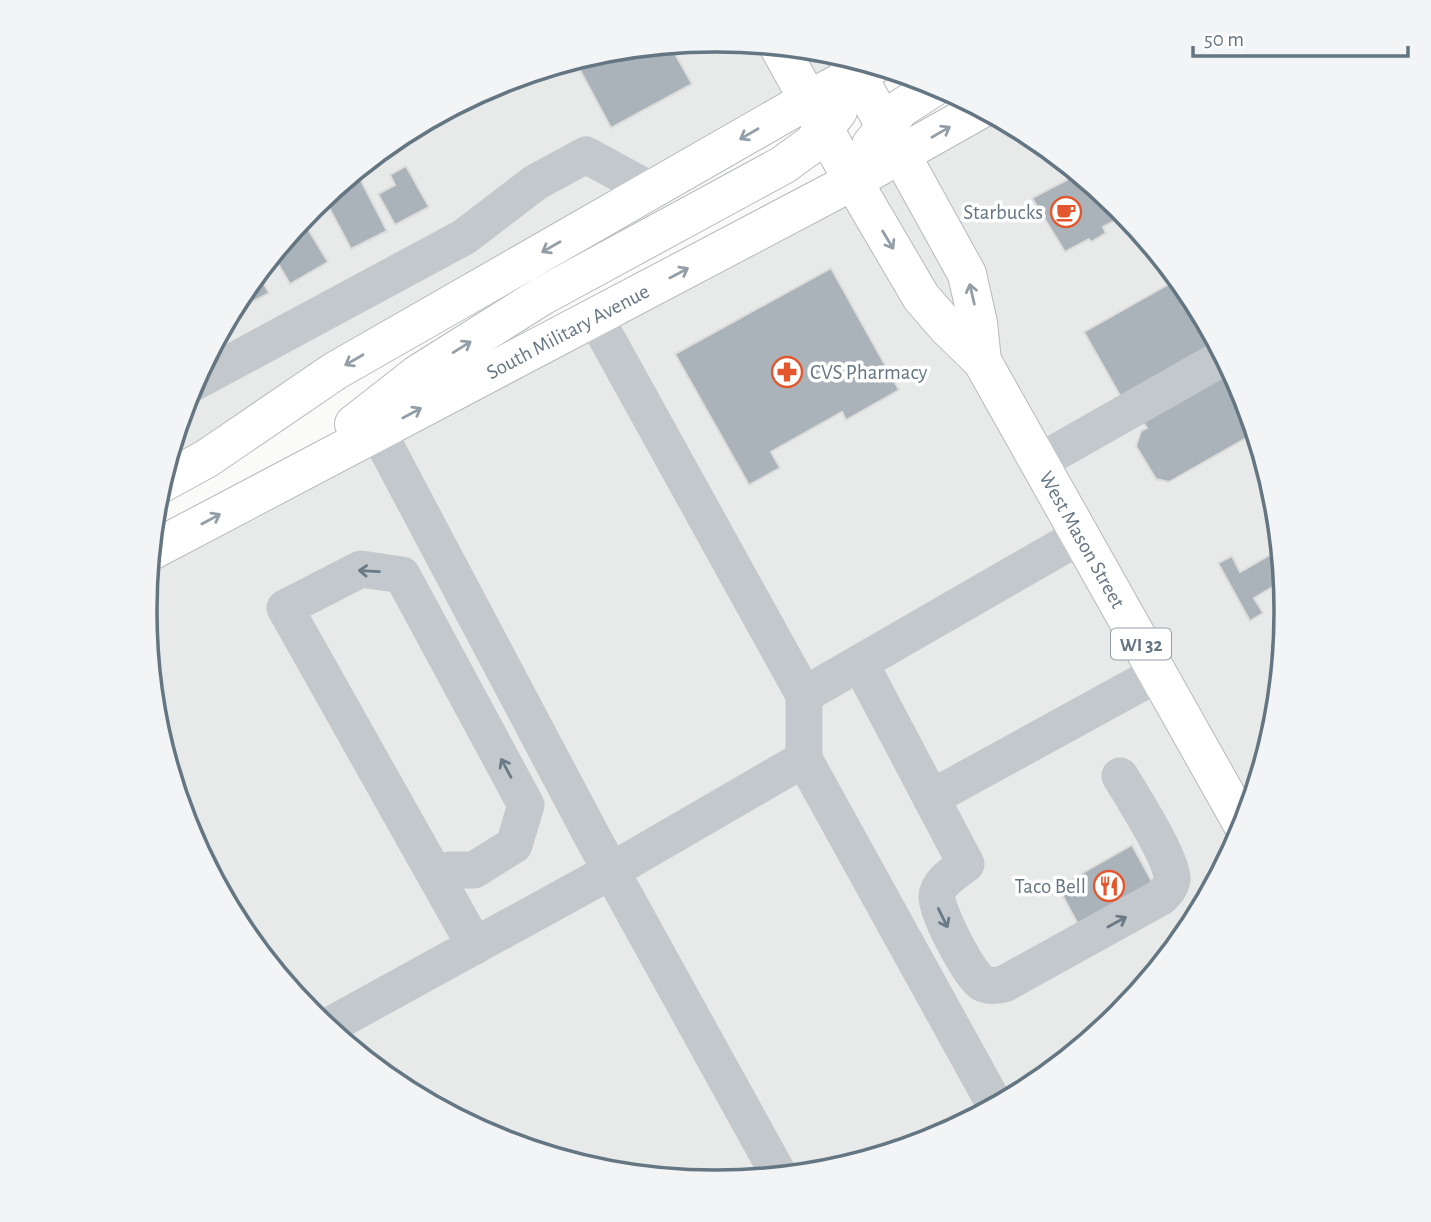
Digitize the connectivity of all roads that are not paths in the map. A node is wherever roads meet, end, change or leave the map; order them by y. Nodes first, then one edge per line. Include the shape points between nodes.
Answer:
1 (784, 57) edge
2 (855, 71) edge
3 (862, 73) edge
4 (924, 93) edge
5 (969, 113) edge
6 (816, 115) junction
7 (893, 140) junction
8 (853, 181) junction
9 (650, 190) junction
10 (595, 317) junction
11 (982, 361) junction
12 (1215, 362) edge
13 (211, 373) edge
14 (378, 432) junction
15 (1039, 462) junction
16 (174, 477) edge
17 (269, 489) junction
18 (1080, 536) junction
19 (161, 546) edge
20 (860, 663) junction
21 (1157, 674) junction
22 (804, 695) junction
23 (804, 759) junction
24 (1120, 776) dead end
25 (931, 798) junction
26 (1236, 813) edge
27 (611, 871) junction
28 (443, 874) junction
29 (475, 946) junction
30 (337, 1021) edge
31 (991, 1097) edge
32 (774, 1166) edge

1 - 6 main road, West Mason Street / WI 32
2 - 6 main road
3 - 7 main road, West Mason Street / WI 32
4 - 7 main road via 900,109
7 -> 5 main road, South Military Avenue
6 - 8 main road, West Mason Street / WI 32
6 -> 9 main road
17 -> 6 main road via 418,374 542,296 783,165 812,144
7 - 8 main road, South Military Avenue
11 -> 7 main road, West Mason Street / WI 32 via 967,274
10 -> 8 main road, South Military Avenue
8 -> 11 main road, West Mason Street / WI 32 via 922,297
9 - 13 lane via 586,155 536,182 464,237
9 -> 16 main road via 335,371
14 -> 10 main road, South Military Avenue
10 - 22 lane
11 - 15 main road, West Mason Street / WI 32
12 - 15 lane
14 - 17 main road, South Military Avenue
14 - 27 lane
15 - 18 main road, West Mason Street / WI 32
19 -> 17 main road, South Military Avenue
18 - 20 lane
18 - 21 main road, West Mason Street / WI 32
20 - 22 lane
20 - 25 lane
21 - 25 lane
21 - 26 main road, West Mason Street / WI 32
22 - 23 lane
23 - 27 lane
23 - 31 lane
25 -> 24 lane via 965,864 938,889 939,911 973,973 981,983 993,986 1004,984 1168,890 1172,881 1168,862
27 - 29 lane
27 - 32 lane
28 -> 28 lane via 474,870 514,845 526,805 402,575 361,569 285,608
28 - 29 lane
29 - 30 lane

